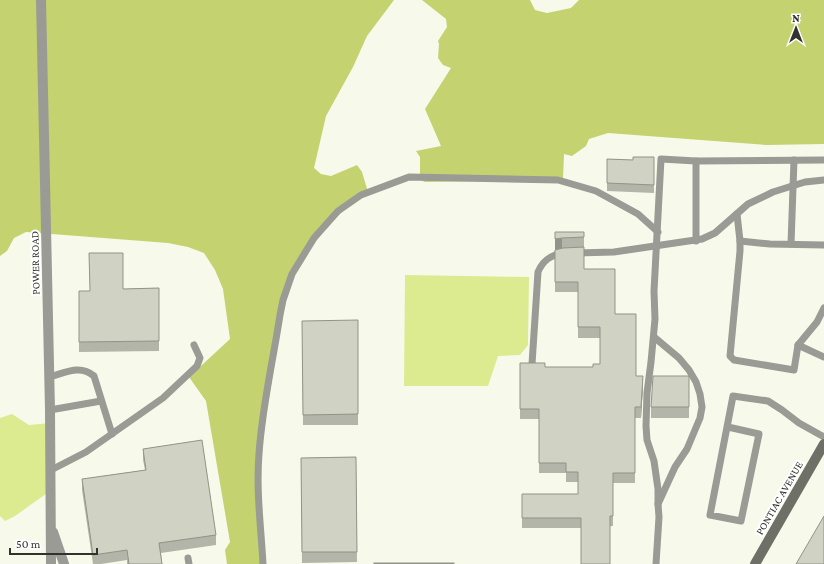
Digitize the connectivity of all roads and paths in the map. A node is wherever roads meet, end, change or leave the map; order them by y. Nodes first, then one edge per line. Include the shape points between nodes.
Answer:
1 (41, 0) edge
2 (794, 160) junction
3 (824, 160) edge
4 (696, 161) junction
5 (824, 180) edge
6 (792, 186) junction
7 (737, 214) junction
8 (658, 232) junction
9 (696, 241) junction
10 (740, 241) junction
11 (791, 244) junction
12 (824, 245) edge
13 (657, 246) junction
14 (824, 308) edge
15 (654, 337) junction
16 (194, 345) dead end
17 (798, 345) junction
18 (824, 357) edge
19 (532, 364) edge
20 (49, 377) junction
21 (101, 401) junction
22 (50, 410) junction
23 (728, 427) junction
24 (112, 434) junction
25 (824, 436) edge
26 (824, 444) edge
27 (50, 470) junction
28 (658, 504) junction
29 (50, 525) junction
30 (50, 564) edge
31 (64, 564) edge
32 (263, 564) edge
33 (656, 564) edge
34 (755, 564) edge

1 - 20 street, POWER ROAD
2 - 3 lane
2 - 4 lane
2 - 6 lane
4 - 8 lane via 661,159
4 - 9 lane
5 - 6 lane
6 - 7 lane via 748,204
6 - 11 lane
7 - 9 lane via 715,233
7 - 10 lane
8 - 13 lane
8 - 32 lane via 638,214 596,191 558,180 409,177 361,195 338,211 314,238 292,274 282,307 263,415 259,455 259,512
9 - 13 lane
10 - 11 lane
10 - 17 lane via 730,356 734,360 794,370
11 - 12 lane
13 - 15 lane
13 - 19 lane via 614,252 562,253 547,258 540,266 537,279
14 - 17 lane via 817,322
15 - 28 lane via 646,426 656,475
15 - 28 lane via 689,370 696,382 702,407 687,449 675,467
16 - 24 lane via 200,358 197,366 163,398
17 - 18 lane
20 - 21 lane via 75,370 87,370 94,376
20 - 22 street, POWER ROAD
21 - 22 lane
21 - 24 lane
22 - 27 street, POWER ROAD
23 - 23 lane via 710,515 741,521 759,434
23 - 25 lane via 733,396 768,401 799,423
24 - 27 lane via 86,452
26 - 34 main road, PONTIAC AVENUE
27 - 29 street, POWER ROAD
28 - 33 lane
29 - 30 street, POWER ROAD
29 - 31 street, POWER ROAD

